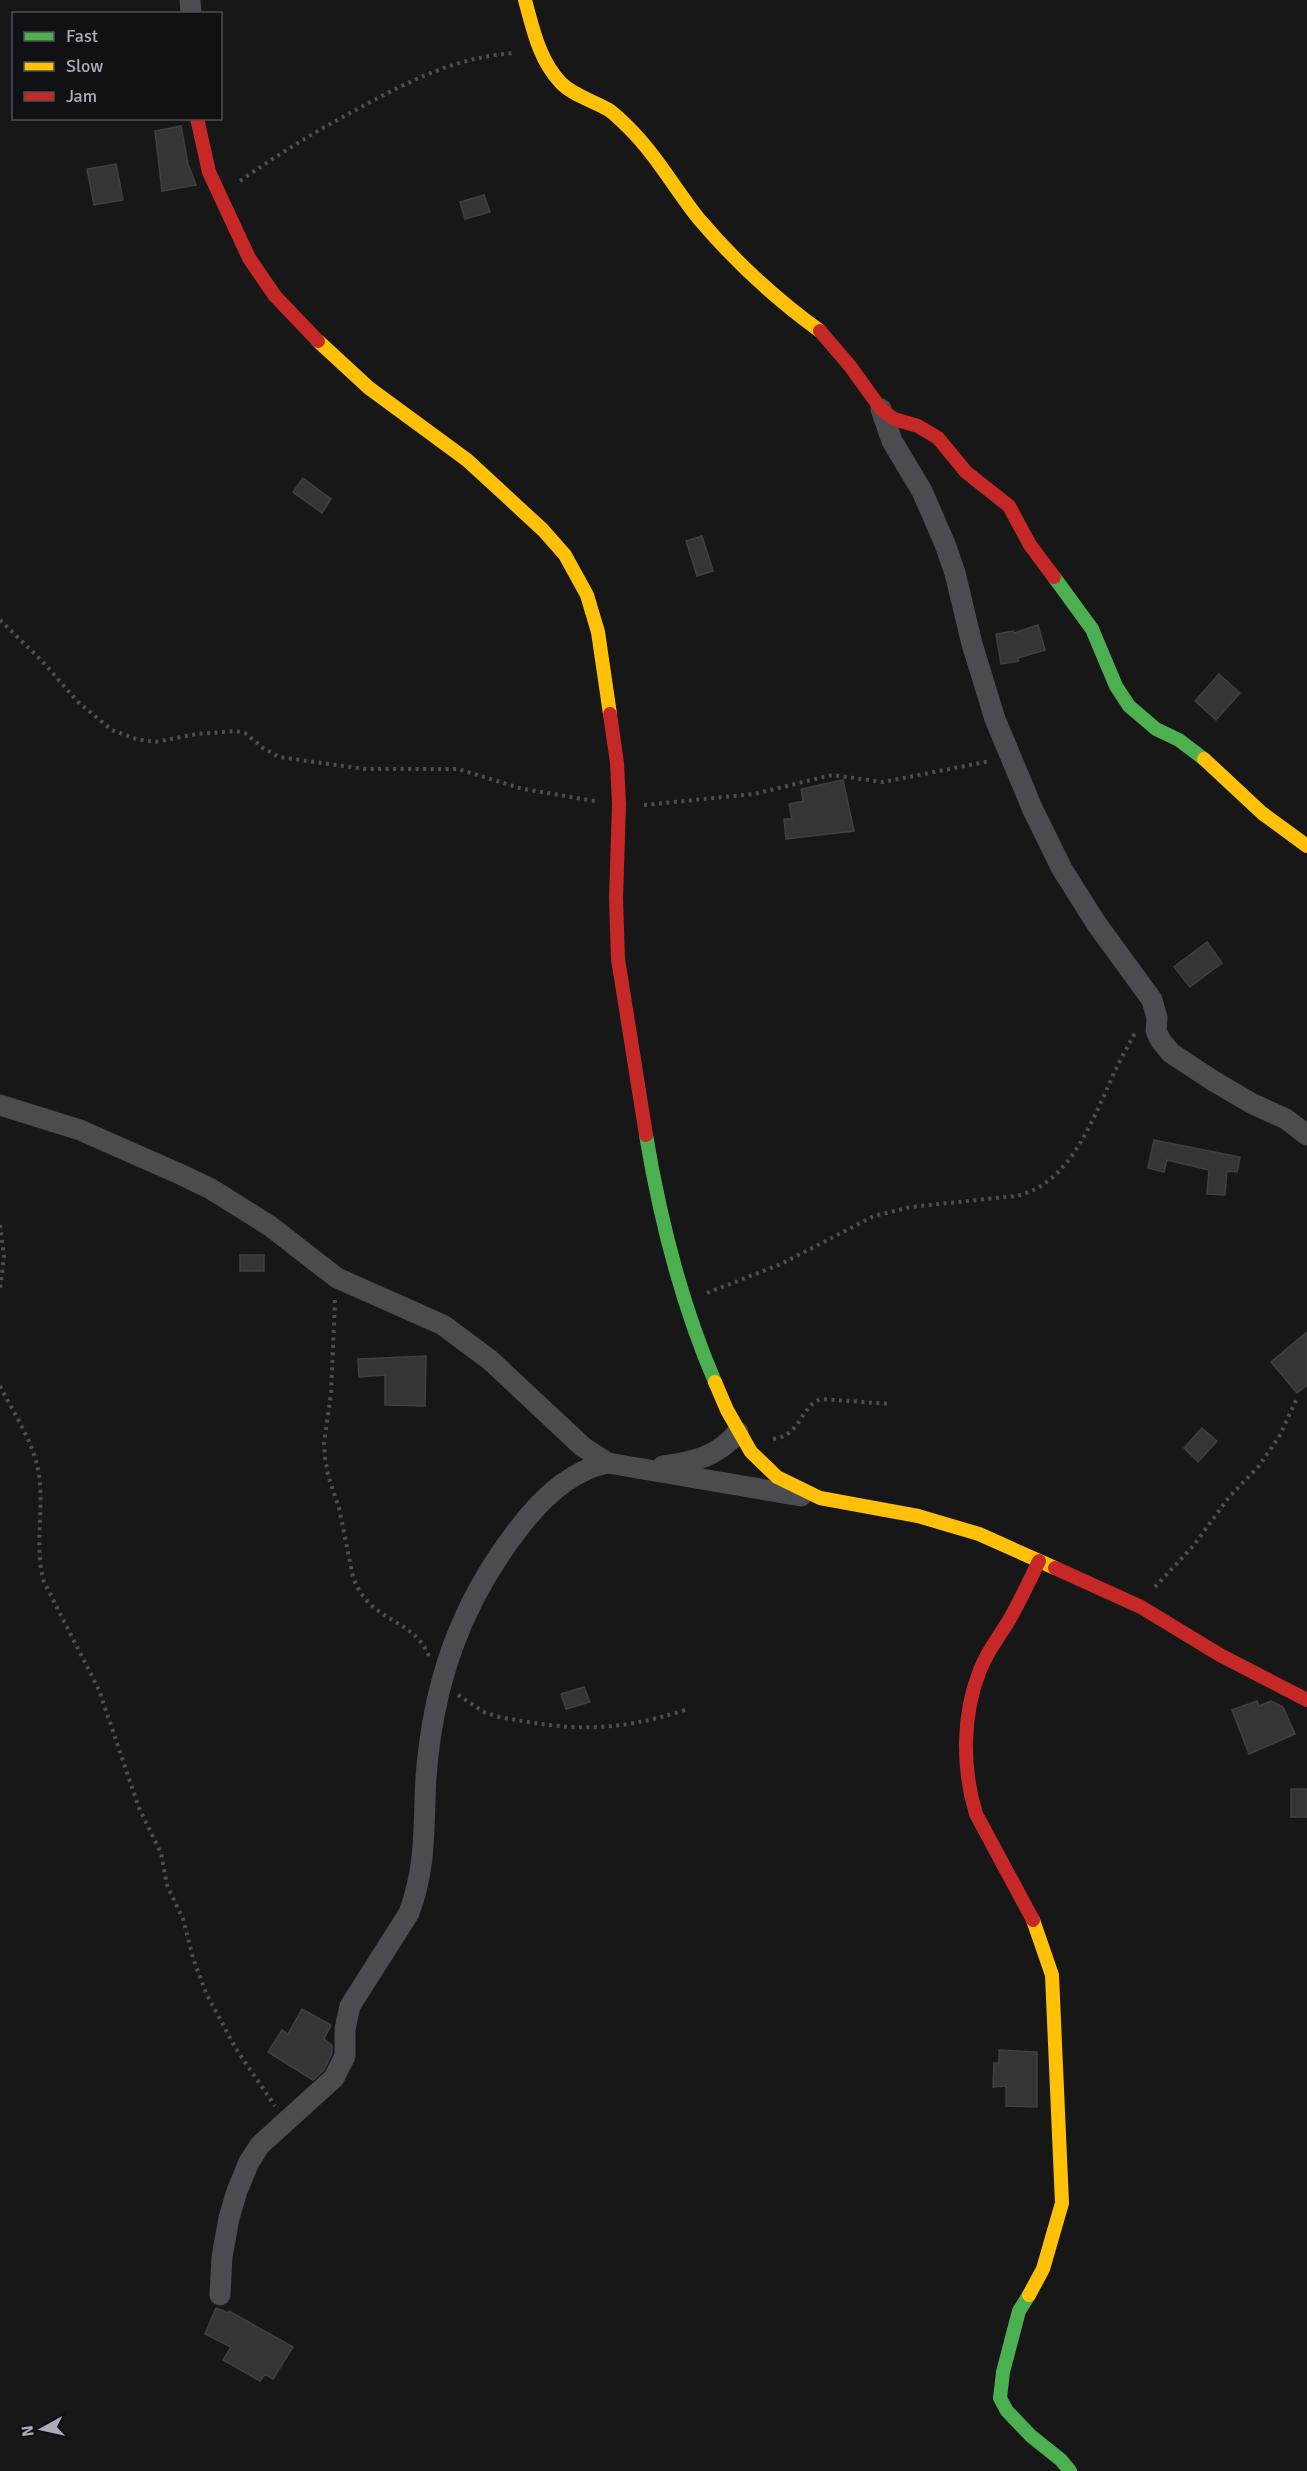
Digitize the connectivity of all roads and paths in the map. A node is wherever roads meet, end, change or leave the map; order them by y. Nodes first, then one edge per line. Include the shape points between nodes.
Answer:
1 (525, 0) edge
2 (540, 52) junction
3 (198, 120) edge
4 (219, 195) junction
5 (881, 410) junction
6 (0, 620) edge
7 (1010, 756) junction
8 (619, 804) junction
9 (1307, 846) edge
10 (1137, 1029) dead end
11 (0, 1105) edge
12 (1307, 1135) edge
13 (0, 1225) edge
14 (337, 1278) junction
15 (0, 1289) edge
16 (683, 1300) junction
17 (0, 1386) edge
18 (1296, 1400) dead end
19 (891, 1404) dead end
20 (738, 1432) junction
21 (770, 1440) dead end
22 (608, 1463) junction
23 (648, 1468) junction
24 (820, 1497) junction
25 (1039, 1561) junction
26 (1141, 1607) junction
27 (440, 1680) junction
28 (1307, 1700) edge
29 (685, 1710) dead end
30 (286, 2120) junction
31 (220, 2295) dead end
32 (1070, 2471) edge

1 - 2 street
2 - 4 path via 467,61 397,87 311,133
2 - 5 street via 561,83 610,111 629,128 721,244 822,333
3 - 4 street via 205,159
4 - 8 street via 249,258 293,317 369,388 467,460 565,555 587,595 598,632
5 - 7 street via 892,441 922,490 945,544 978,665
5 - 9 street via 938,438 966,472 1009,506 1030,545 1092,629 1116,686 1140,717 1195,752 1262,813
6 - 8 path via 78,702 112,730 136,739 155,741 236,731 279,757 365,769 458,769 523,789
7 - 8 path via 883,782 832,775 753,794 662,804
7 - 12 street via 1062,869 1152,1000 1161,1041 1171,1053 1203,1074 1286,1119
8 - 16 street via 616,898 622,994 650,1160
10 - 16 path via 1080,1144 1060,1170 1028,1194 934,1204 874,1216 772,1267
11 - 14 street via 80,1130 212,1189
13 - 15 path via 4,1257
14 - 22 street via 424,1315 463,1338 583,1447
14 - 27 path via 331,1394 324,1443 353,1577 373,1608 418,1637
16 - 20 street via 705,1361
17 - 30 path via 32,1445 39,1475 39,1551 44,1582 99,1689 139,1808 161,1853 167,1885 183,1919 206,1993 236,2049
18 - 26 path via 1269,1452
19 - 21 path via 821,1399 812,1404 788,1435
20 - 23 street via 722,1449 705,1458
20 - 24 street via 760,1463 777,1477
22 - 23 street
22 - 27 street via 578,1473 547,1497 523,1523 468,1607
23 - 24 street via 792,1496
24 - 25 street via 956,1527
25 - 26 street
25 - 32 street via 978,1675 972,1699 966,1775 976,1814 1035,1923 1052,1975 1062,2203 1043,2269 1019,2312 1000,2398 1031,2436
26 - 28 street via 1212,1651
27 - 29 path via 465,1700 495,1716 581,1729 632,1725
27 - 30 street via 426,1779 423,1866 409,1912 350,2006 345,2056 334,2078
30 - 31 street via 260,2145 237,2191 222,2257

